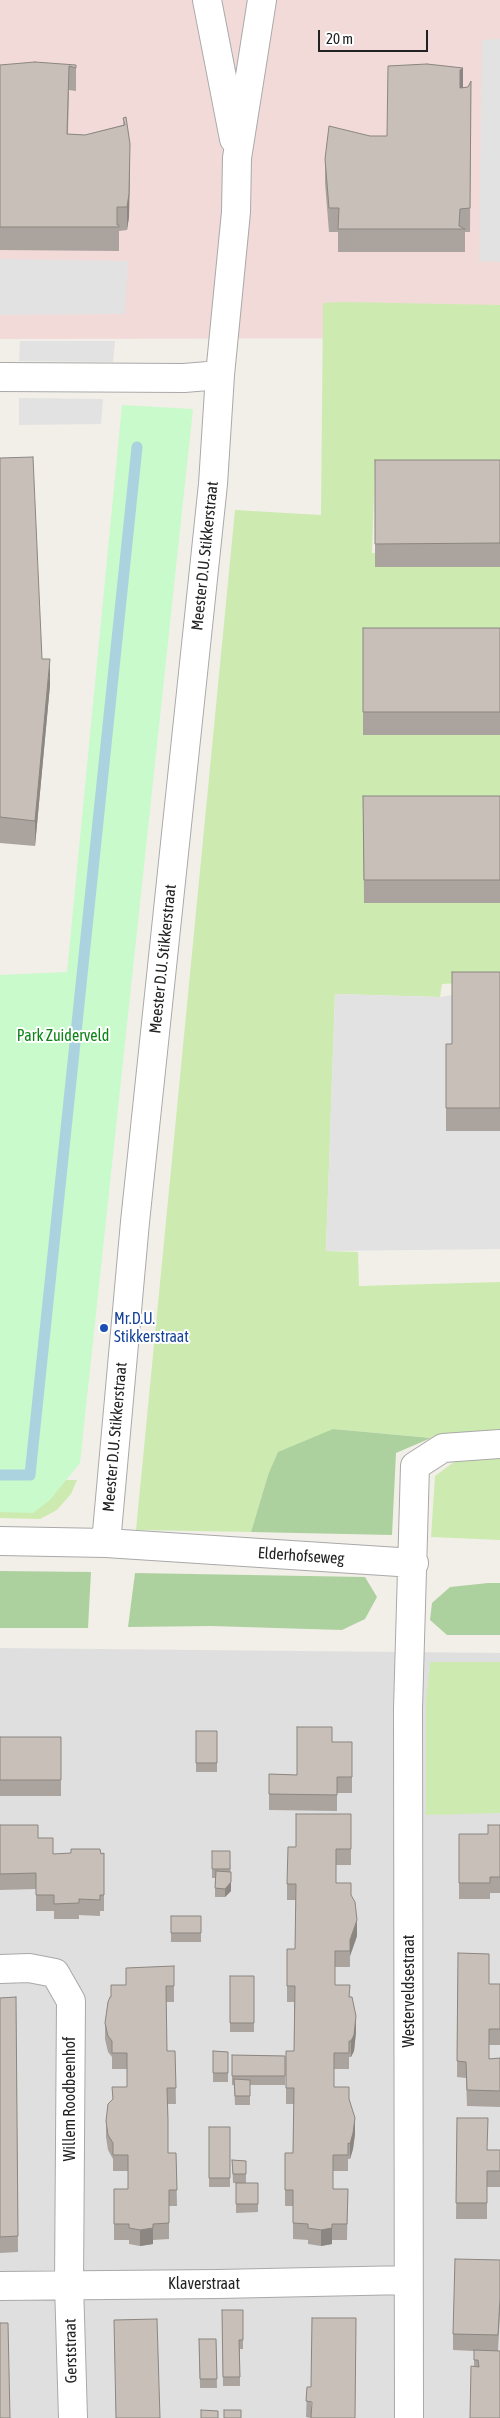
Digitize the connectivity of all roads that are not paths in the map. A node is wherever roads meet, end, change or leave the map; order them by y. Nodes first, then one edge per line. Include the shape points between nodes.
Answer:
1 (207, 0) edge
2 (262, 0) edge
3 (237, 158) junction
4 (220, 376) junction
5 (0, 377) edge
6 (500, 1444) edge
7 (0, 1541) edge
8 (106, 1543) junction
9 (414, 1563) junction
10 (0, 1968) edge
11 (408, 2280) junction
12 (69, 2284) junction
13 (0, 2286) edge
14 (73, 2418) edge
15 (408, 2418) edge

1 - 3 street, Meester D.U. Stikkerstraat
2 - 3 street, Meester D.U. Stikkerstraat
3 - 4 street, Meester D.U. Stikkerstraat via 236,212
4 - 5 street
4 - 8 street, Meester D.U. Stikkerstraat via 213,484 135,1222
6 - 9 street via 443,1448 415,1466
7 - 8 street, Elderhofseweg
8 - 9 street, Elderhofseweg
9 - 11 street, Westerveldsestraat via 408,1709
10 - 12 street, Willem Roodbeenhof via 29,1968 55,1973 71,2000
11 - 12 street, Klaverstraat
11 - 15 street, Westerveldsestraat
12 - 13 street, Klaverstraat
12 - 14 street, Gerststraat

